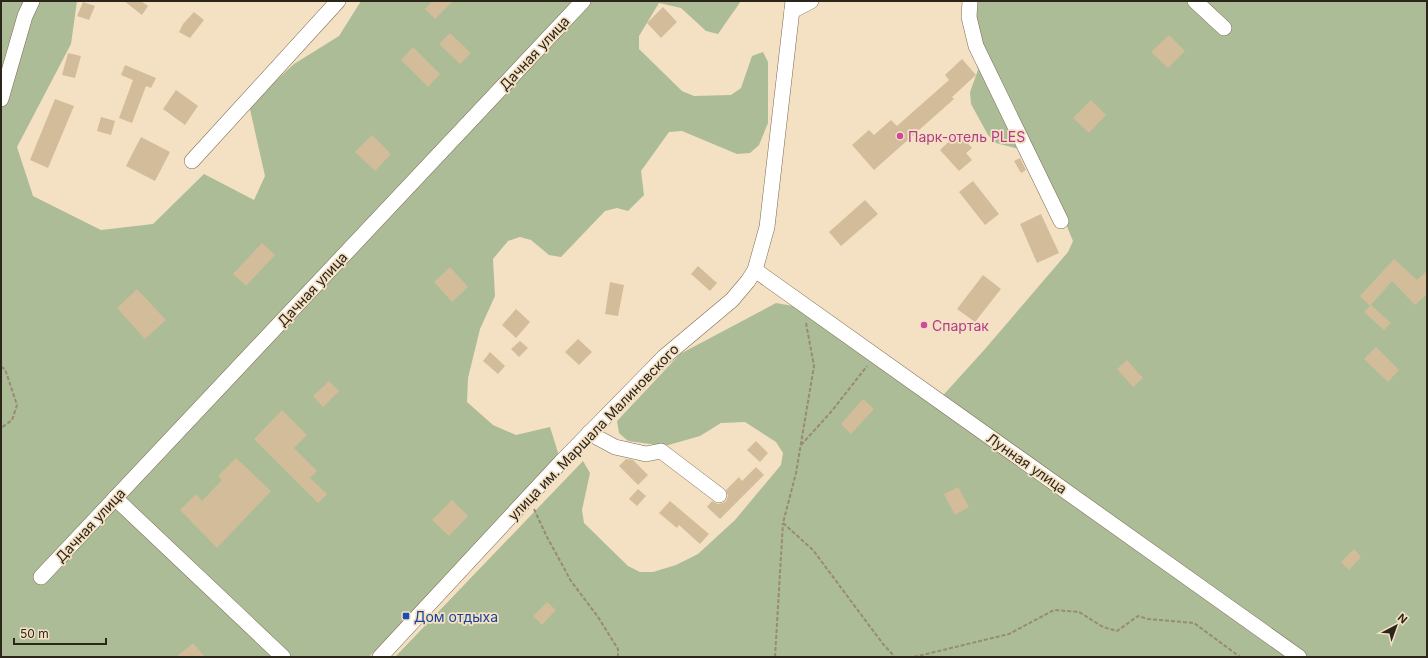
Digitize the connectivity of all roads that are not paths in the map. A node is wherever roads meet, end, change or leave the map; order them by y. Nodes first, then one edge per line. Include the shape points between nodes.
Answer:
1 (32, 1) edge
2 (338, 1) edge
3 (583, 1) edge
4 (811, 1) edge
5 (970, 1) edge
6 (1195, 1) edge
7 (793, 6) edge
8 (1224, 28) dead end
9 (1, 99) edge
10 (192, 161) dead end
11 (1061, 221) dead end
12 (755, 270) junction
13 (590, 433) junction
14 (719, 495) dead end
15 (115, 498) junction
16 (42, 576) dead end
17 (283, 657) edge
18 (380, 657) edge
19 (1299, 657) edge

1 - 9 street via 25,16
2 - 10 street
3 - 15 street, Дачная улица
4 - 7 street
5 - 11 street via 969,17 976,46
6 - 8 street
7 - 12 street, улица им. Маршала Малиновского via 767,227
12 - 13 street, улица им. Маршала Малиновского via 732,300 664,357
12 - 19 street, Лунная улица
13 - 14 street via 615,447 646,454 661,451
13 - 18 street, улица им. Маршала Малиновского
15 - 16 street, Дачная улица
15 - 17 street

